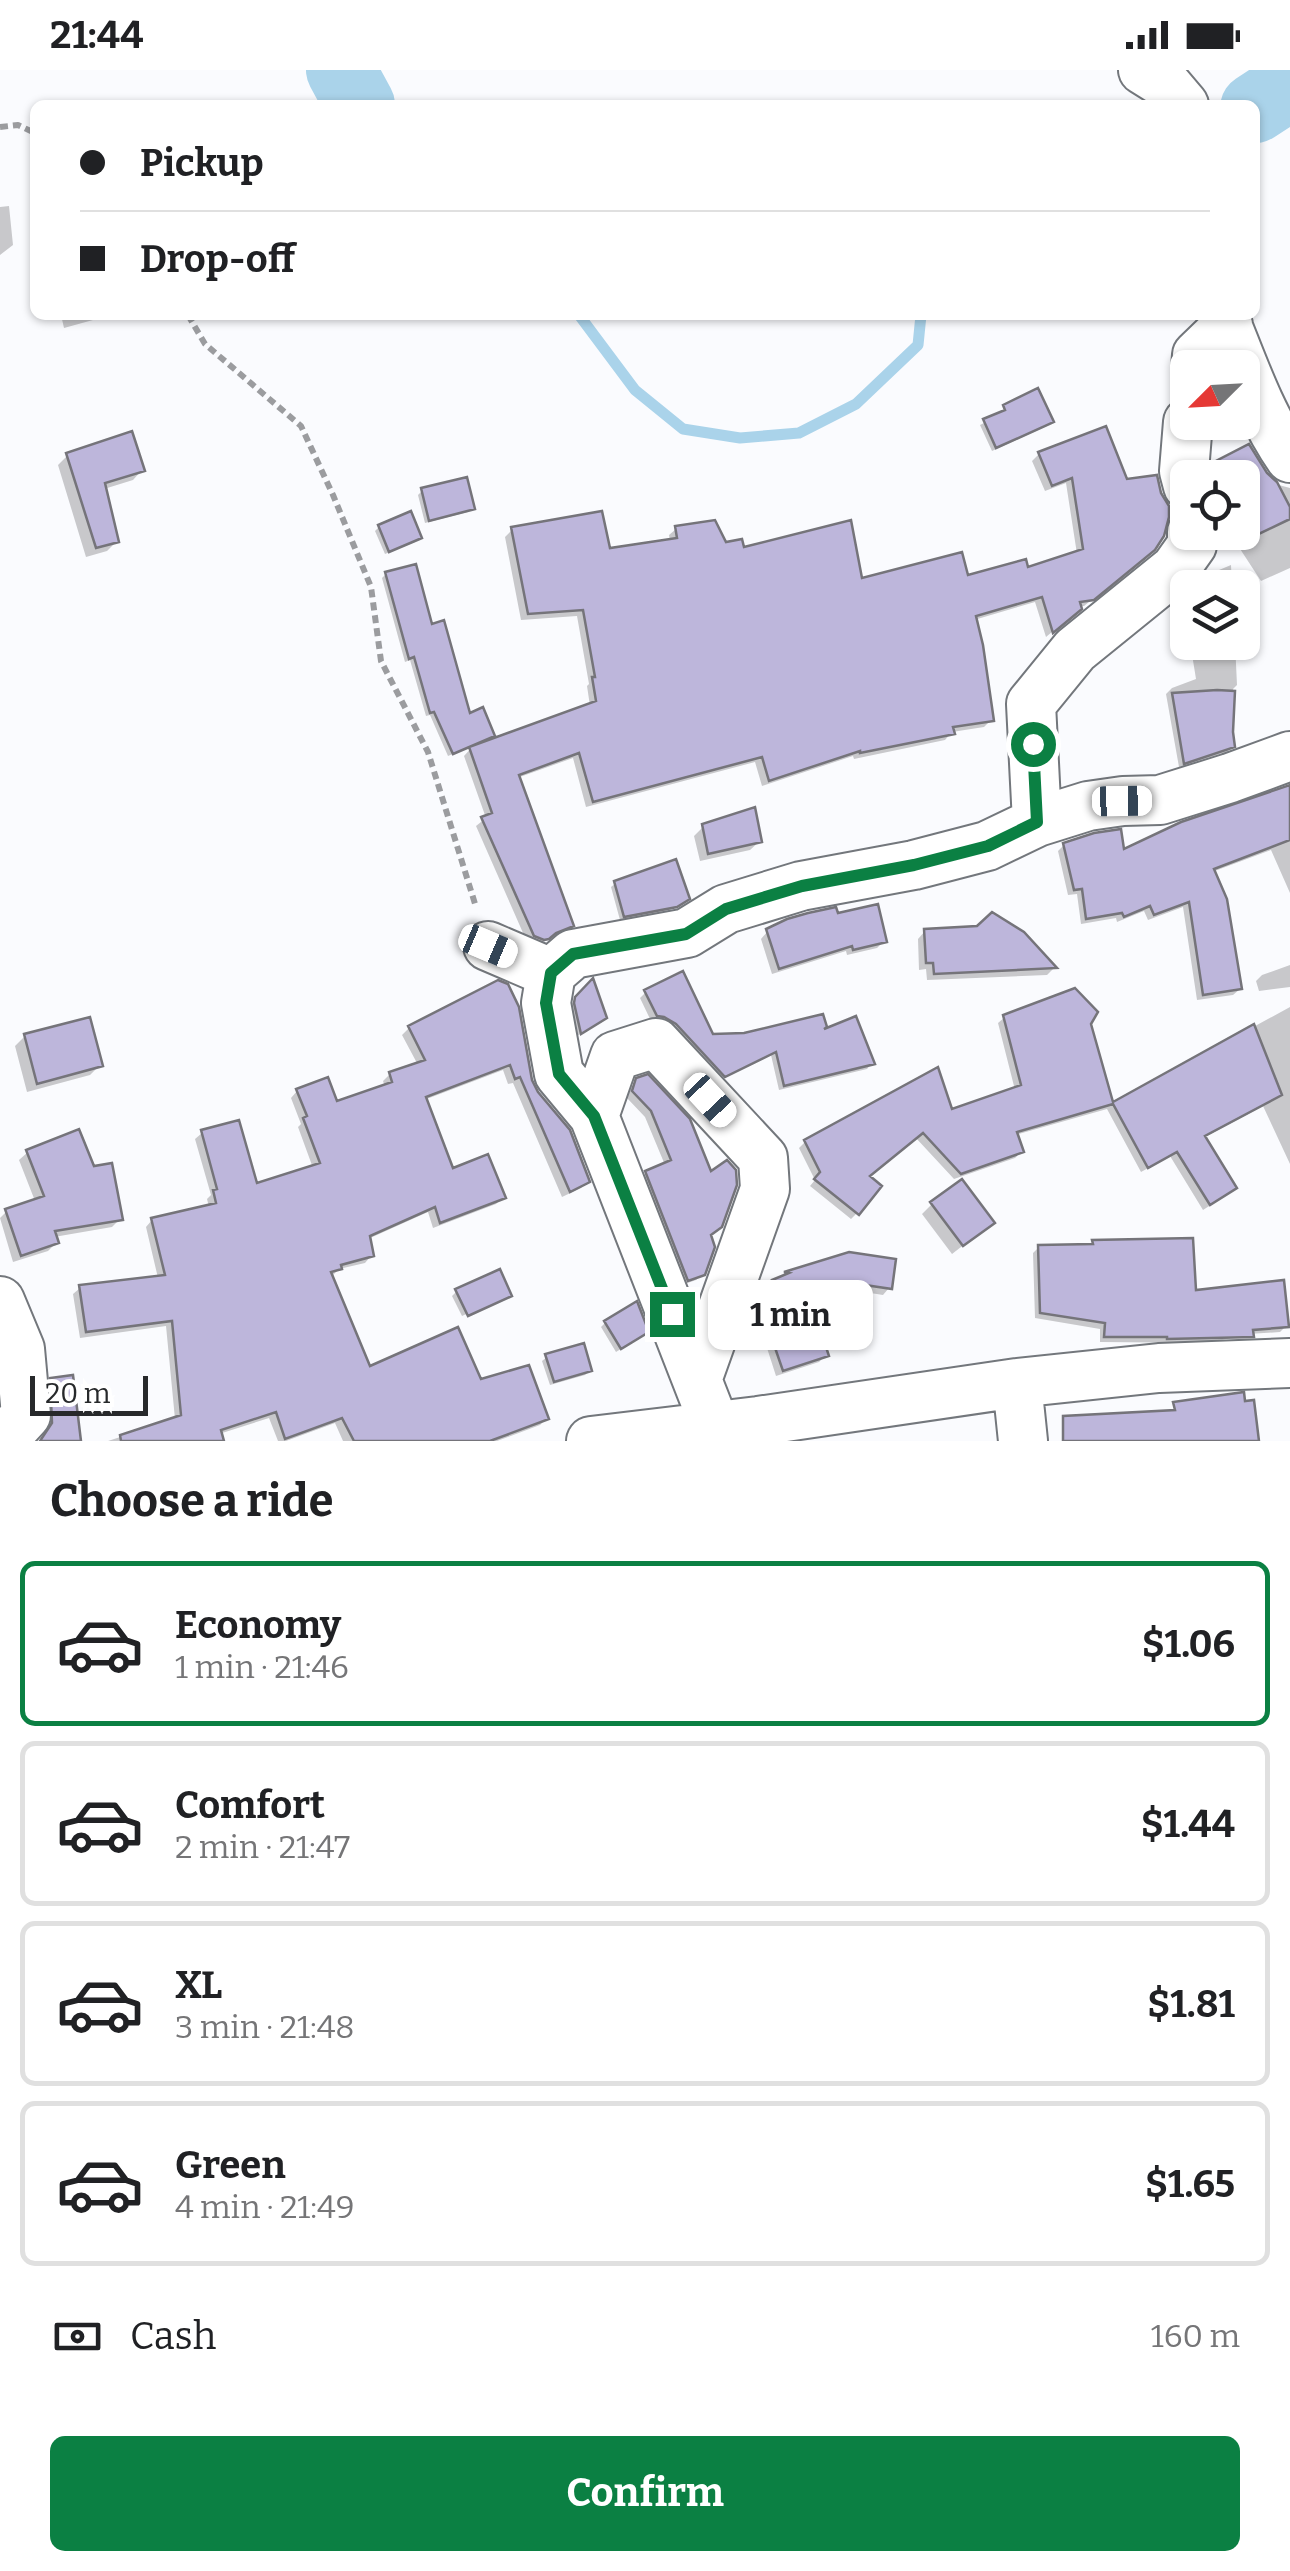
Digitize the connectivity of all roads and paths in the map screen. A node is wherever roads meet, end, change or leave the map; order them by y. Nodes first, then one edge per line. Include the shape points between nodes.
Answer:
1 (1143, 70) edge
2 (1180, 100) edge
3 (0, 128) edge
4 (30, 131) edge
5 (191, 320) edge
6 (1225, 320) edge
7 (1202, 350) edge
8 (1290, 458) edge
9 (1188, 550) edge
10 (1290, 756) edge
11 (1037, 822) junction
12 (488, 946) joint
13 (551, 973) junction
14 (594, 1116) junction
15 (0, 1302) edge
16 (1290, 1363) edge
17 (697, 1380) junction
18 (1018, 1383) junction
19 (715, 1426) junction
20 (6, 1441) edge
21 (591, 1441) edge
22 (1023, 1441) edge

1 - 2 street
3 - 4 path
5 - 12 path via 205,344 301,426 334,495 371,587 382,662 428,752
6 - 7 street
6 - 8 street
9 - 11 street via 1075,650 1031,704
10 - 11 street via 1160,800 1088,806
11 - 13 street via 988,846 726,909 686,934 573,954
12 - 13 street
13 - 14 street via 546,1003 559,1074
14 - 17 street
14 - 17 street via 615,1056 656,1043 763,1158 764,1189
15 - 20 street via 20,1350 26,1415
16 - 18 street
17 - 19 street
18 - 19 street
18 - 22 street
19 - 21 street

